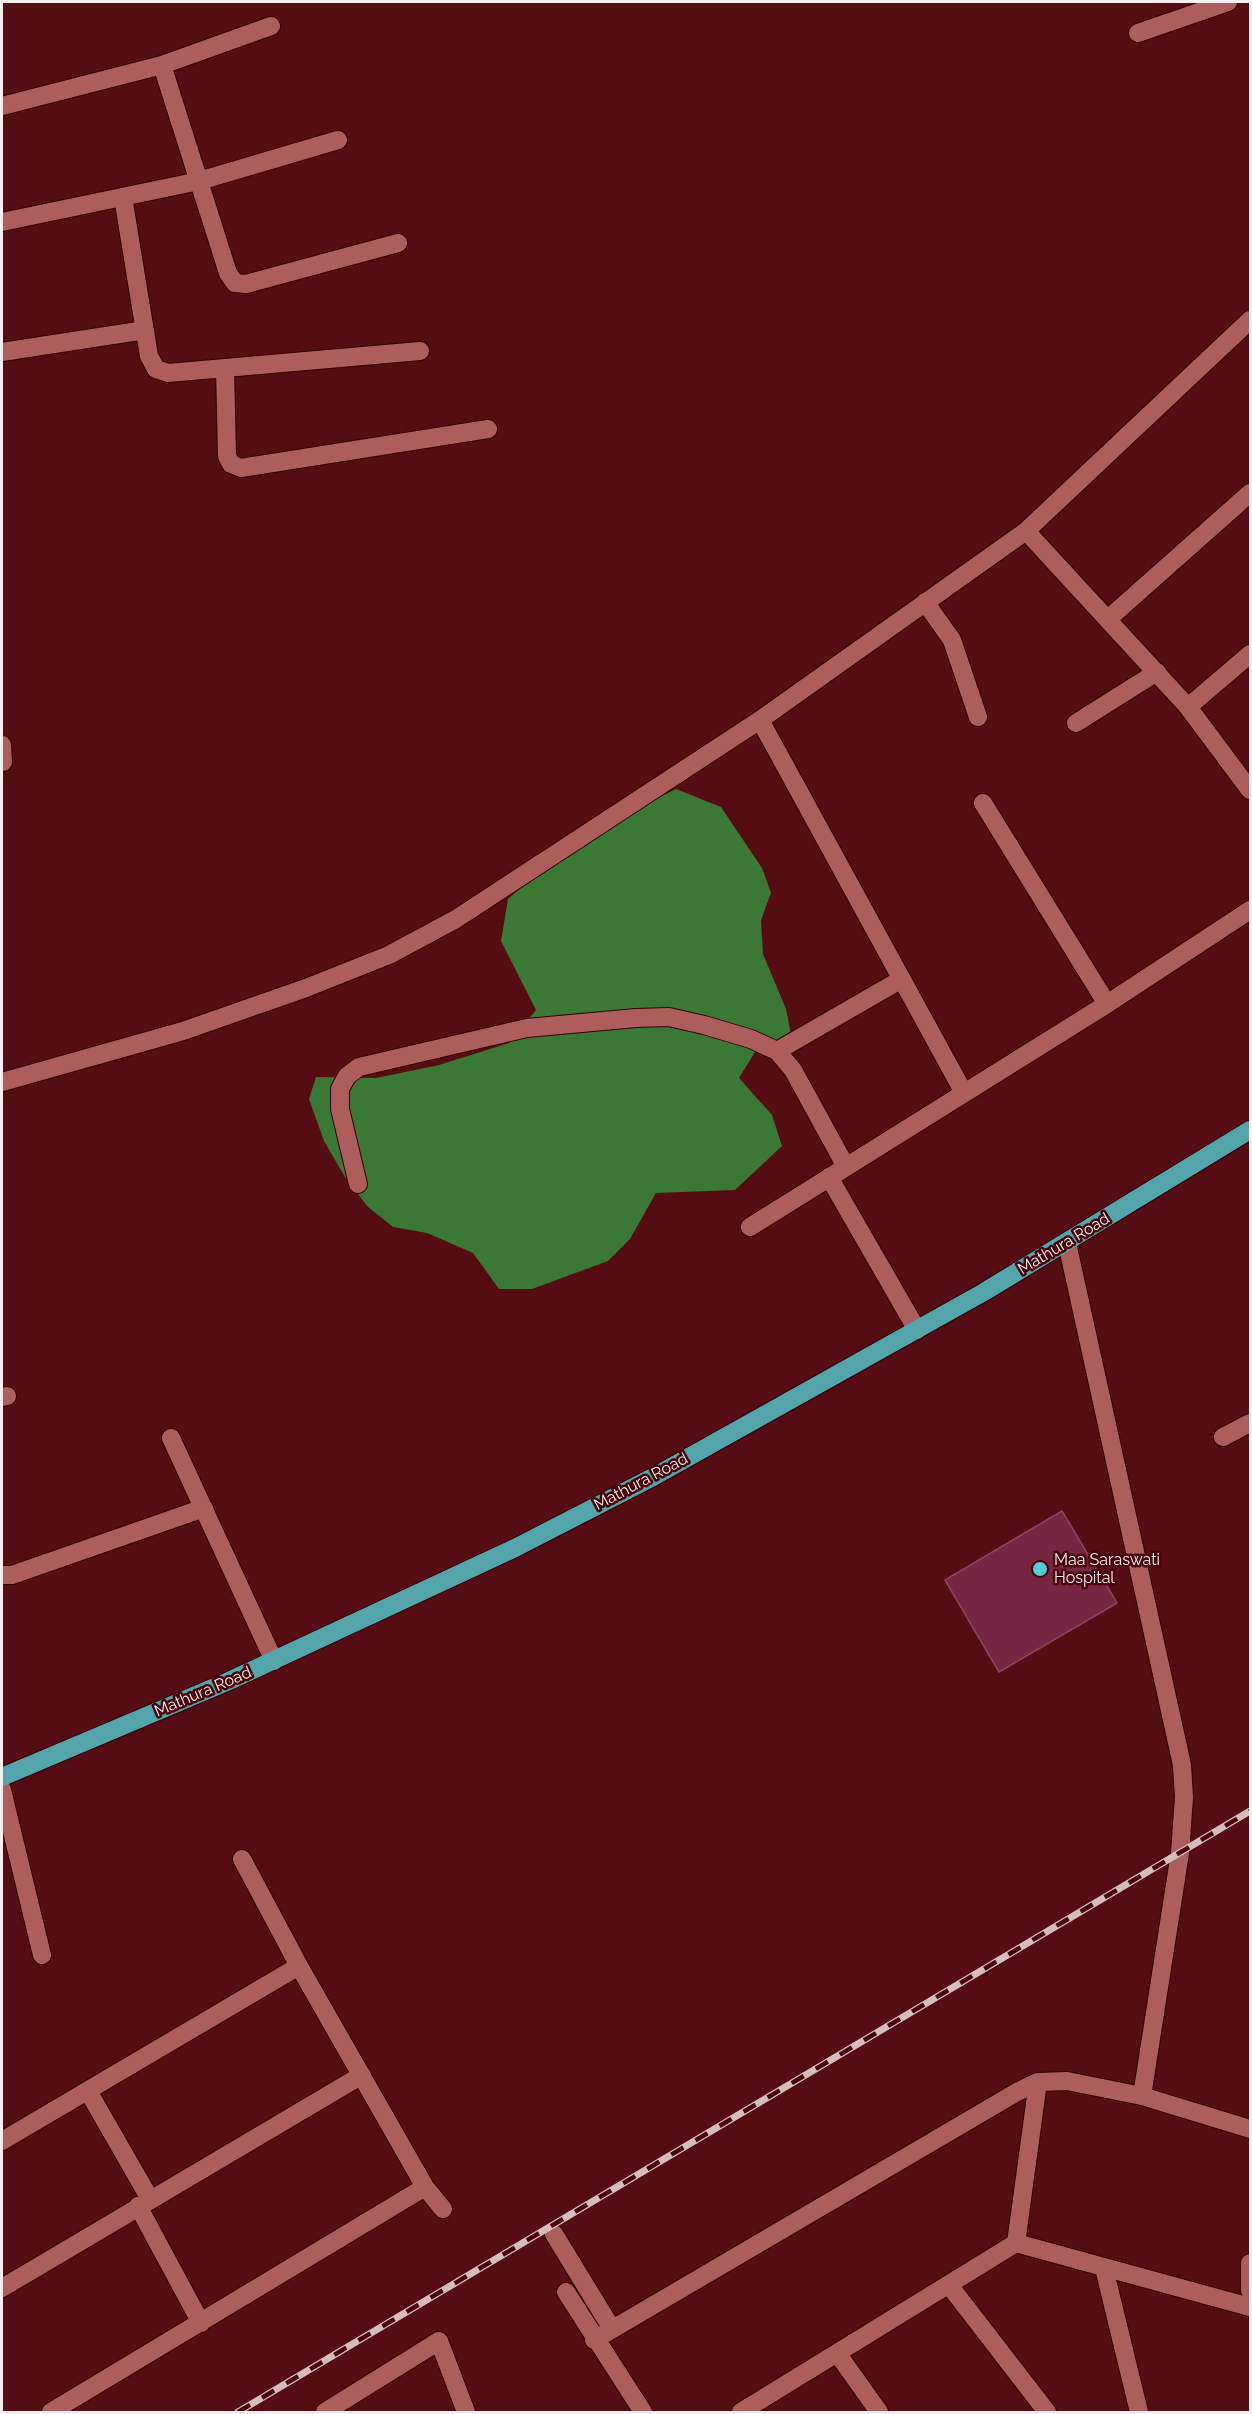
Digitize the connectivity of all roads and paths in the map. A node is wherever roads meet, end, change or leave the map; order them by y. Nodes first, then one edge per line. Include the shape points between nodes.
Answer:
1 (1228, 2) edge
2 (271, 27) dead end
3 (1138, 33) dead end
4 (162, 65) junction
5 (2, 106) edge
6 (338, 141) dead end
7 (199, 181) junction
8 (123, 197) junction
9 (2, 222) edge
10 (399, 243) dead end
11 (1250, 323) edge
12 (145, 330) junction
13 (420, 351) dead end
14 (2, 352) edge
15 (225, 368) junction
16 (488, 429) dead end
17 (1251, 493) edge
18 (1026, 531) junction
19 (925, 602) junction
20 (1108, 619) junction
21 (1251, 654) edge
22 (1157, 672) junction
23 (1188, 707) junction
24 (978, 717) dead end
25 (760, 720) junction
26 (1076, 723) dead end
27 (1251, 790) edge
28 (983, 803) dead end
29 (1251, 910) edge
30 (902, 979) junction
31 (1107, 1004) junction
32 (777, 1051) junction
33 (2, 1082) edge
34 (964, 1093) junction
35 (1251, 1130) edge
36 (845, 1165) junction
37 (829, 1177) junction
38 (358, 1184) dead end
39 (750, 1227) dead end
40 (1067, 1243) junction
41 (917, 1330) junction
42 (1251, 1423) edge
43 (1223, 1437) dead end
44 (171, 1438) dead end
45 (204, 1508) junction
46 (2, 1575) edge
47 (274, 1661) junction
48 (2, 1777) edge
49 (2, 1790) edge
50 (242, 1859) dead end
51 (42, 1955) dead end
52 (299, 1966) junction
53 (362, 2075) junction
54 (1038, 2082) junction
55 (88, 2091) junction
56 (1142, 2096) junction
57 (1251, 2129) edge
58 (2, 2141) edge
59 (426, 2187) junction
60 (144, 2203) junction
61 (443, 2209) dead end
62 (554, 2235) dead end
63 (1016, 2243) junction
64 (1251, 2263) edge
65 (1104, 2268) junction
66 (948, 2284) junction
67 (2, 2288) edge
68 (1251, 2291) edge
69 (566, 2292) dead end
70 (1251, 2307) edge
71 (201, 2323) junction
72 (612, 2329) junction
73 (594, 2340) junction
74 (837, 2353) junction
75 (51, 2412) edge
76 (325, 2412) edge
77 (466, 2412) edge
78 (643, 2412) edge
79 (741, 2412) edge
80 (879, 2412) edge
81 (1047, 2412) edge
82 (1139, 2412) edge

1 - 3 street
2 - 4 street
4 - 5 street
4 - 7 street
6 - 7 street
7 - 8 street
7 - 10 street via 228,273 235,283 246,284
8 - 9 street
8 - 12 street
11 - 18 street
12 - 14 street
12 - 15 street via 149,356 156,369 168,374
13 - 15 street
15 - 16 street via 227,456 231,464 241,468
17 - 20 street
18 - 19 street
18 - 20 street
19 - 24 street via 952,640
19 - 25 street
20 - 22 street
21 - 23 street
22 - 23 street
22 - 26 street
23 - 27 street
25 - 30 street
25 - 33 street via 456,918 389,955 183,1030
28 - 31 street
29 - 31 street
30 - 32 street
30 - 34 street
31 - 34 street
32 - 36 street via 793,1070
32 - 38 street via 704,1024 669,1017 636,1018 528,1028 359,1067 347,1076 340,1089 340,1109
34 - 36 street
35 - 40 main road, Mathura Road
36 - 37 street
37 - 39 street
37 - 41 street
40 - 41 main road, Mathura Road
40 - 56 street via 1182,1765 1180,1853
41 - 47 main road, Mathura Road via 515,1548
42 - 43 street
44 - 45 street
45 - 46 street via 12,1575
45 - 47 street
47 - 48 main road, Mathura Road
49 - 51 street
50 - 52 street
52 - 53 street
52 - 55 street
53 - 59 street
53 - 60 street
54 - 56 street via 1067,2081
54 - 63 street
54 - 72 street
55 - 58 street
55 - 60 street
56 - 57 street
59 - 61 street
59 - 71 street
60 - 67 street
60 - 71 street
62 - 72 street
63 - 65 street
63 - 66 street
64 - 68 street
65 - 70 street
65 - 82 street
66 - 74 street
66 - 81 street
69 - 73 street
71 - 75 street
72 - 73 street
73 - 78 street
74 - 79 street
74 - 80 street
76 - 77 street via 439,2341

